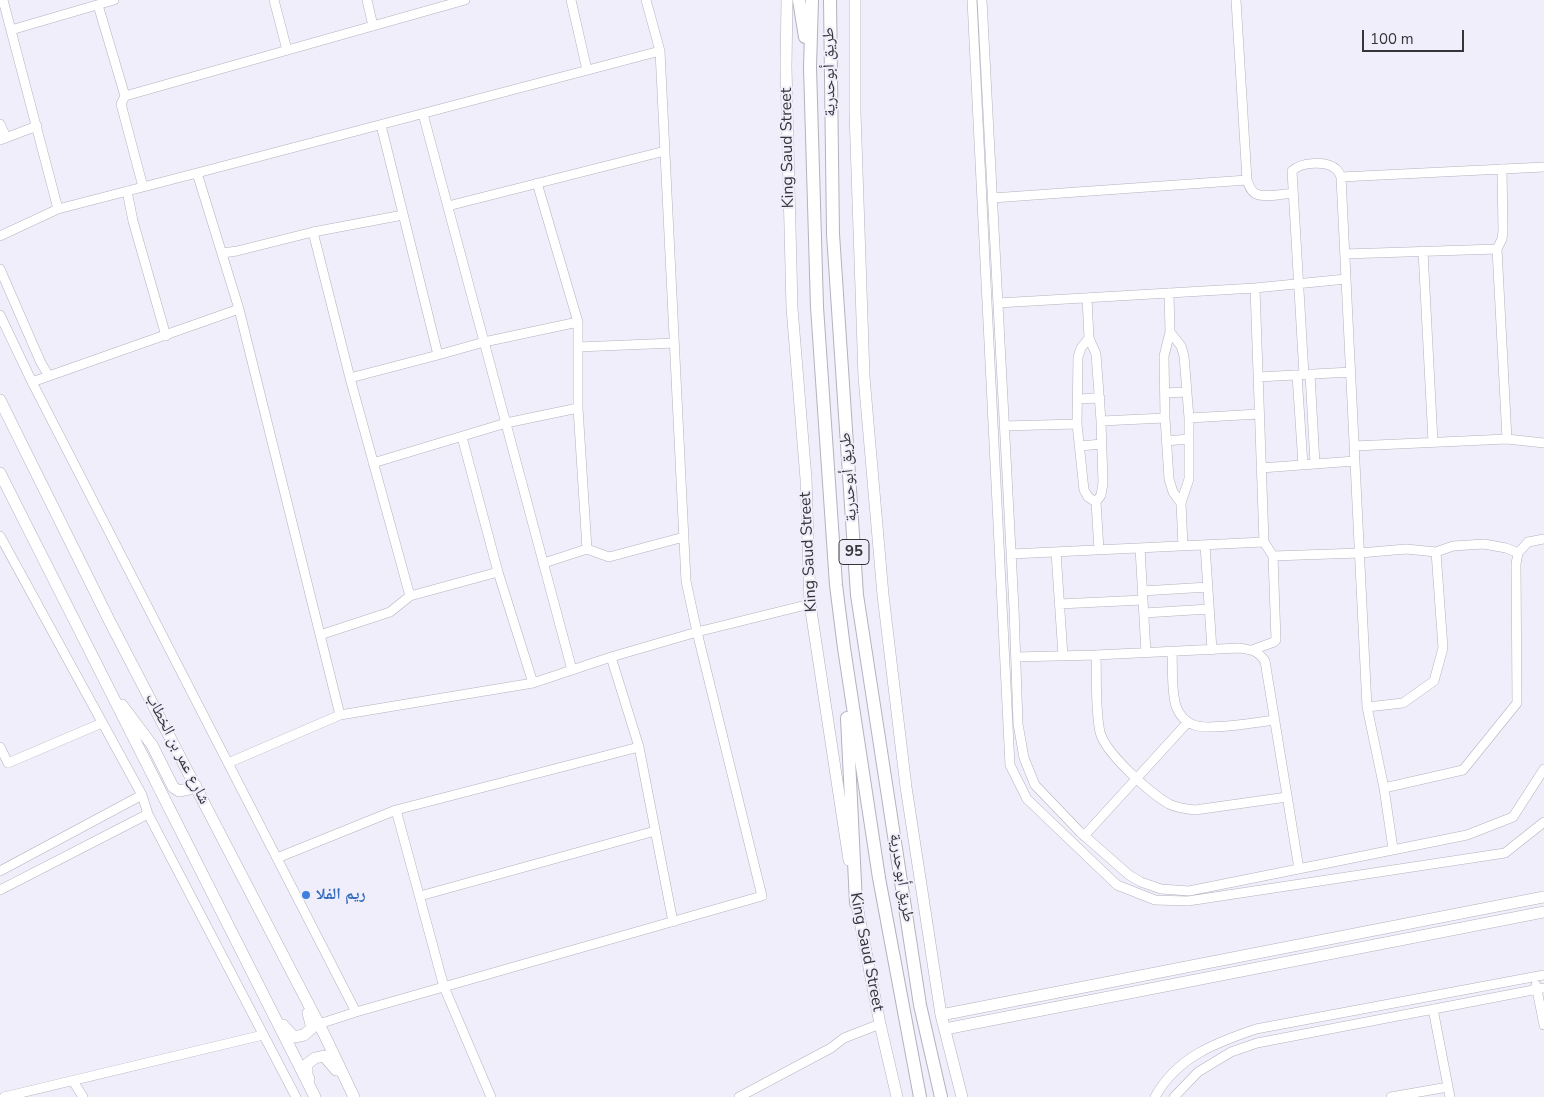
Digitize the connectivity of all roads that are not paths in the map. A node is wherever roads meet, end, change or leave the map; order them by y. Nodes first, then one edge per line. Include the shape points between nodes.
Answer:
1 (3, 0) edge
2 (114, 0) edge
3 (274, 0) edge
4 (367, 0) edge
5 (464, 0) edge
6 (571, 0) edge
7 (646, 0) edge
8 (787, 0) edge
9 (799, 0) edge
10 (812, 0) edge
11 (830, 0) edge
12 (855, 0) edge
13 (972, 0) edge
14 (982, 0) edge
15 (1236, 0) edge
16 (98, 5) junction
17 (374, 26) junction
18 (11, 30) junction
19 (287, 50) junction
20 (660, 51) junction
21 (810, 67) junction
22 (588, 70) junction
23 (125, 96) junction
24 (423, 114) junction
25 (0, 124) edge
26 (381, 125) junction
27 (37, 126) junction
28 (3, 138) edge
29 (665, 151) junction
30 (1544, 167) edge
31 (1502, 169) junction
32 (198, 173) junction
33 (1341, 177) junction
34 (1247, 180) junction
35 (537, 184) junction
36 (143, 187) junction
37 (127, 191) junction
38 (1293, 193) junction
39 (992, 198) junction
40 (448, 206) junction
41 (58, 209) junction
42 (403, 214) junction
43 (313, 232) junction
44 (0, 236) edge
45 (1497, 249) junction
46 (1422, 251) junction
47 (223, 253) junction
48 (1345, 254) junction
49 (0, 269) edge
50 (1346, 279) junction
51 (1299, 283) junction
52 (1256, 288) junction
53 (1169, 293) junction
54 (1087, 298) junction
55 (998, 303) junction
56 (239, 309) junction
57 (0, 316) edge
58 (578, 322) junction
59 (1170, 332) junction
60 (166, 336) junction
61 (1089, 338) junction
62 (484, 342) junction
63 (674, 342) junction
64 (578, 347) junction
65 (438, 355) junction
66 (1351, 372) junction
67 (1304, 375) junction
68 (49, 376) junction
69 (350, 378) junction
70 (1258, 378) junction
71 (32, 382) junction
72 (1187, 392) junction
73 (1165, 393) junction
74 (1100, 398) junction
75 (0, 400) edge
76 (1077, 400) junction
77 (578, 408) junction
78 (1259, 414) junction
79 (1165, 418) junction
80 (1189, 418) junction
81 (1101, 421) junction
82 (506, 423) junction
83 (1077, 424) junction
84 (1004, 426) junction
85 (462, 437) junction
86 (1507, 439) junction
87 (1189, 440) junction
88 (1166, 441) junction
89 (1433, 442) junction
90 (1544, 443) edge
91 (1102, 444) junction
92 (1080, 446) junction
93 (1354, 446) junction
94 (1355, 461) junction
95 (373, 463) junction
96 (1303, 464) junction
97 (1315, 464) junction
98 (1261, 468) junction
99 (0, 474) edge
100 (1096, 502) junction
101 (1181, 503) junction
102 (0, 536) edge
103 (684, 537) junction
104 (1544, 539) edge
105 (1264, 542) junction
106 (1206, 545) junction
107 (1183, 546) junction
108 (1140, 548) junction
109 (587, 549) junction
110 (1099, 550) junction
111 (1056, 552) junction
112 (1436, 552) junction
113 (1518, 552) junction
114 (1360, 553) junction
115 (1011, 554) junction
116 (1273, 556) junction
117 (544, 562) junction
118 (498, 572) junction
119 (1208, 587) junction
120 (410, 596) junction
121 (1143, 596) junction
122 (810, 604) junction
123 (1059, 604) junction
124 (1209, 609) junction
125 (1144, 613) junction
126 (697, 632) junction
127 (320, 635) junction
128 (844, 648) junction
129 (1212, 650) junction
130 (1252, 650) junction
131 (1172, 651) junction
132 (1146, 653) junction
133 (1096, 655) junction
134 (1063, 656) junction
135 (611, 657) junction
136 (1016, 657) junction
137 (572, 670) junction
138 (104, 682) junction
139 (533, 683) junction
140 (1367, 708) junction
141 (340, 715) junction
142 (1274, 720) junction
143 (1188, 722) junction
144 (102, 723) junction
145 (0, 747) edge
146 (639, 747) junction
147 (228, 763) junction
148 (1544, 769) edge
149 (1137, 779) junction
150 (196, 786) junction
151 (1384, 788) junction
152 (142, 795) junction
153 (1287, 797) junction
154 (396, 810) junction
155 (148, 814) junction
156 (1544, 822) edge
157 (655, 831) junction
158 (1084, 836) junction
159 (1393, 849) junction
160 (277, 858) junction
161 (1299, 868) junction
162 (0, 871) edge
163 (0, 890) edge
164 (420, 896) junction
165 (1544, 897) edge
166 (856, 903) junction
167 (1544, 912) edge
168 (673, 922) junction
169 (290, 968) junction
170 (1544, 974) edge
171 (1535, 977) junction
172 (444, 987) junction
173 (1540, 989) edge
174 (261, 990) junction
175 (1433, 1009) junction
176 (356, 1012) junction
177 (941, 1015) junction
178 (319, 1024) junction
179 (880, 1024) junction
180 (1544, 1025) edge
181 (945, 1028) junction
182 (263, 1035) junction
183 (73, 1081) junction
184 (1448, 1087) junction
185 (742, 1096) edge
186 (4, 1097) edge
187 (83, 1097) edge
188 (296, 1097) edge
189 (316, 1097) edge
190 (354, 1097) edge
191 (491, 1097) edge
192 (897, 1097) edge
193 (920, 1097) edge
194 (941, 1097) edge
195 (962, 1097) edge
196 (1155, 1097) edge
197 (1174, 1097) edge
198 (1391, 1097) edge
199 (1450, 1097) edge

1 - 18 street
2 - 16 street
3 - 19 street
4 - 17 street
5 - 17 street
6 - 22 street
7 - 20 street
8 - 122 main road, King Saud Street via 792,308 806,479
9 - 21 highway
10 - 21 highway, طريق أبوحدرية / 95
11 - 194 highway, طريق أبوحدرية / 95 via 833,234 857,595 920,1005
12 - 177 main road via 855,112 864,376 882,595 906,786
13 - 156 street via 1010,765 1028,799 1117,885 1155,900 1188,901 1505,853
14 - 39 street
15 - 34 street
16 - 18 street
16 - 23 street
17 - 19 street
18 - 27 street
19 - 23 street
20 - 22 street
20 - 29 street
21 - 128 highway, طريق أبوحدرية / 95 via 817,307 836,585
22 - 24 street
23 - 36 street via 121,104
24 - 26 street
24 - 40 street
25 - 28 street
26 - 32 street
26 - 42 street
27 - 28 street
27 - 41 street
29 - 35 street
29 - 63 street
30 - 31 street
31 - 33 street
31 - 45 street via 1503,231
32 - 36 street
32 - 47 street
33 - 38 street via 1337,170 1323,164 1297,166 1292,171
33 - 48 street
34 - 38 street via 1256,194
34 - 39 street
35 - 40 street
35 - 58 street
36 - 37 street
37 - 41 street
37 - 60 street
38 - 51 street
39 - 55 street
40 - 62 street
41 - 44 street
42 - 43 street
42 - 65 street
43 - 47 street
43 - 69 street
45 - 46 street
45 - 86 street
46 - 48 street
46 - 89 street
47 - 56 street
48 - 50 street
49 - 68 street
50 - 51 street
50 - 66 street
51 - 52 street
51 - 67 street
52 - 53 street
52 - 70 street
53 - 54 street
53 - 59 street
54 - 55 street
54 - 61 street
55 - 84 street
56 - 60 street
56 - 127 street
57 - 71 street
58 - 62 street
58 - 64 street
59 - 72 street via 1184,356
59 - 73 street via 1164,356
60 - 68 street
61 - 74 street via 1096,354
61 - 76 street via 1080,348 1078,357
62 - 65 street
62 - 82 street
63 - 64 street
63 - 103 street
64 - 77 street
65 - 69 street
66 - 67 street
66 - 93 street
67 - 70 street
67 - 96 street
67 - 97 street
68 - 71 street
69 - 95 street
70 - 78 street
71 - 147 street
72 - 73 street
72 - 80 street
73 - 79 street
74 - 76 street
74 - 81 street
75 - 150 main road, شارع عمر بن الخطاب
76 - 83 street
77 - 82 street
77 - 109 street
78 - 80 street
78 - 98 street
79 - 81 street
79 - 88 street
80 - 87 street
81 - 91 street
82 - 85 street
82 - 117 street
83 - 84 street
83 - 92 street
84 - 115 street
85 - 95 street
85 - 118 street
86 - 89 street
86 - 90 street
87 - 88 street
87 - 101 street via 1189,479
88 - 101 street via 1169,479
89 - 93 street
91 - 92 street
91 - 100 street via 1103,490
92 - 100 street via 1084,490
93 - 94 street
94 - 97 street
94 - 114 street
95 - 120 street
96 - 97 street
96 - 98 street
98 - 105 street
99 - 138 main road
100 - 110 street
101 - 107 street
102 - 144 street
103 - 109 street via 609,557
103 - 126 street via 686,581
104 - 113 street via 1528,542
105 - 106 street
105 - 116 street
106 - 107 street
106 - 119 street
107 - 108 street
108 - 110 street
108 - 121 street
109 - 117 street
110 - 111 street
111 - 115 street
111 - 123 street
112 - 113 street via 1453,546 1484,544
112 - 114 street via 1406,549
112 - 140 street via 1443,648 1434,681 1402,703
113 - 151 street via 1517,703 1463,770
114 - 116 street
114 - 140 street
115 - 136 street
116 - 130 street via 1276,640
117 - 137 street
118 - 120 street
118 - 139 street
119 - 121 street
119 - 124 street
120 - 127 street via 390,612
121 - 123 street
121 - 125 street
122 - 126 street
122 - 166 main road, King Saud Street
123 - 134 street
124 - 125 street
124 - 129 street
125 - 132 street
126 - 135 street
126 - 168 street via 762,896
127 - 141 street
128 - 166 highway
128 - 193 highway, طريق أبوحدرية / 95 via 879,878
129 - 130 street
129 - 131 street
130 - 142 street via 1265,661
131 - 132 street
131 - 143 street via 1176,706
132 - 133 street
133 - 134 street
133 - 149 street via 1101,735 1107,747
134 - 136 street
135 - 137 street
135 - 146 street
136 - 158 street via 1018,724 1024,758 1035,786
137 - 139 street
138 - 150 main road via 152,745 174,787 179,791
138 - 174 main road
139 - 141 street
140 - 151 street
141 - 147 street
142 - 143 street via 1207,727
142 - 153 street
143 - 149 street
144 - 145 street via 8,763
144 - 152 street
146 - 154 street
146 - 157 street
147 - 160 street
148 - 159 street via 1514,817 1467,835
149 - 153 street via 1170,804 1183,809
149 - 158 street
150 - 169 main road, شارع عمر بن الخطاب
151 - 159 street
152 - 155 street
152 - 162 street
153 - 161 street
154 - 160 street
154 - 164 street
155 - 163 street
155 - 182 street
157 - 164 street
157 - 168 street
158 - 161 street via 1129,875 1161,888 1190,891
159 - 161 street
160 - 176 street
164 - 172 street
165 - 177 main road
166 - 179 main road, King Saud Street
167 - 181 main road
168 - 172 street
169 - 174 main road via 310,1017 312,1028 304,1035 294,1037 286,1030
169 - 178 main road, شارع عمر بن الخطاب
170 - 171 street
171 - 173 street
171 - 196 street via 1256,1028 1217,1042 1186,1061 1161,1086
172 - 176 street
172 - 191 street
173 - 175 street
173 - 180 street
174 - 189 main road
175 - 184 street
175 - 197 street via 1257,1043 1231,1052 1198,1072
176 - 178 street
177 - 181 main road
178 - 190 main road, شارع عمر بن الخطاب
179 - 185 street via 844,1038
179 - 192 main road, King Saud Street
181 - 195 main road
182 - 183 street
182 - 188 street
183 - 186 street
183 - 187 street
184 - 198 street
184 - 199 street
189 - 190 main road via 307,1075 307,1064 324,1056

